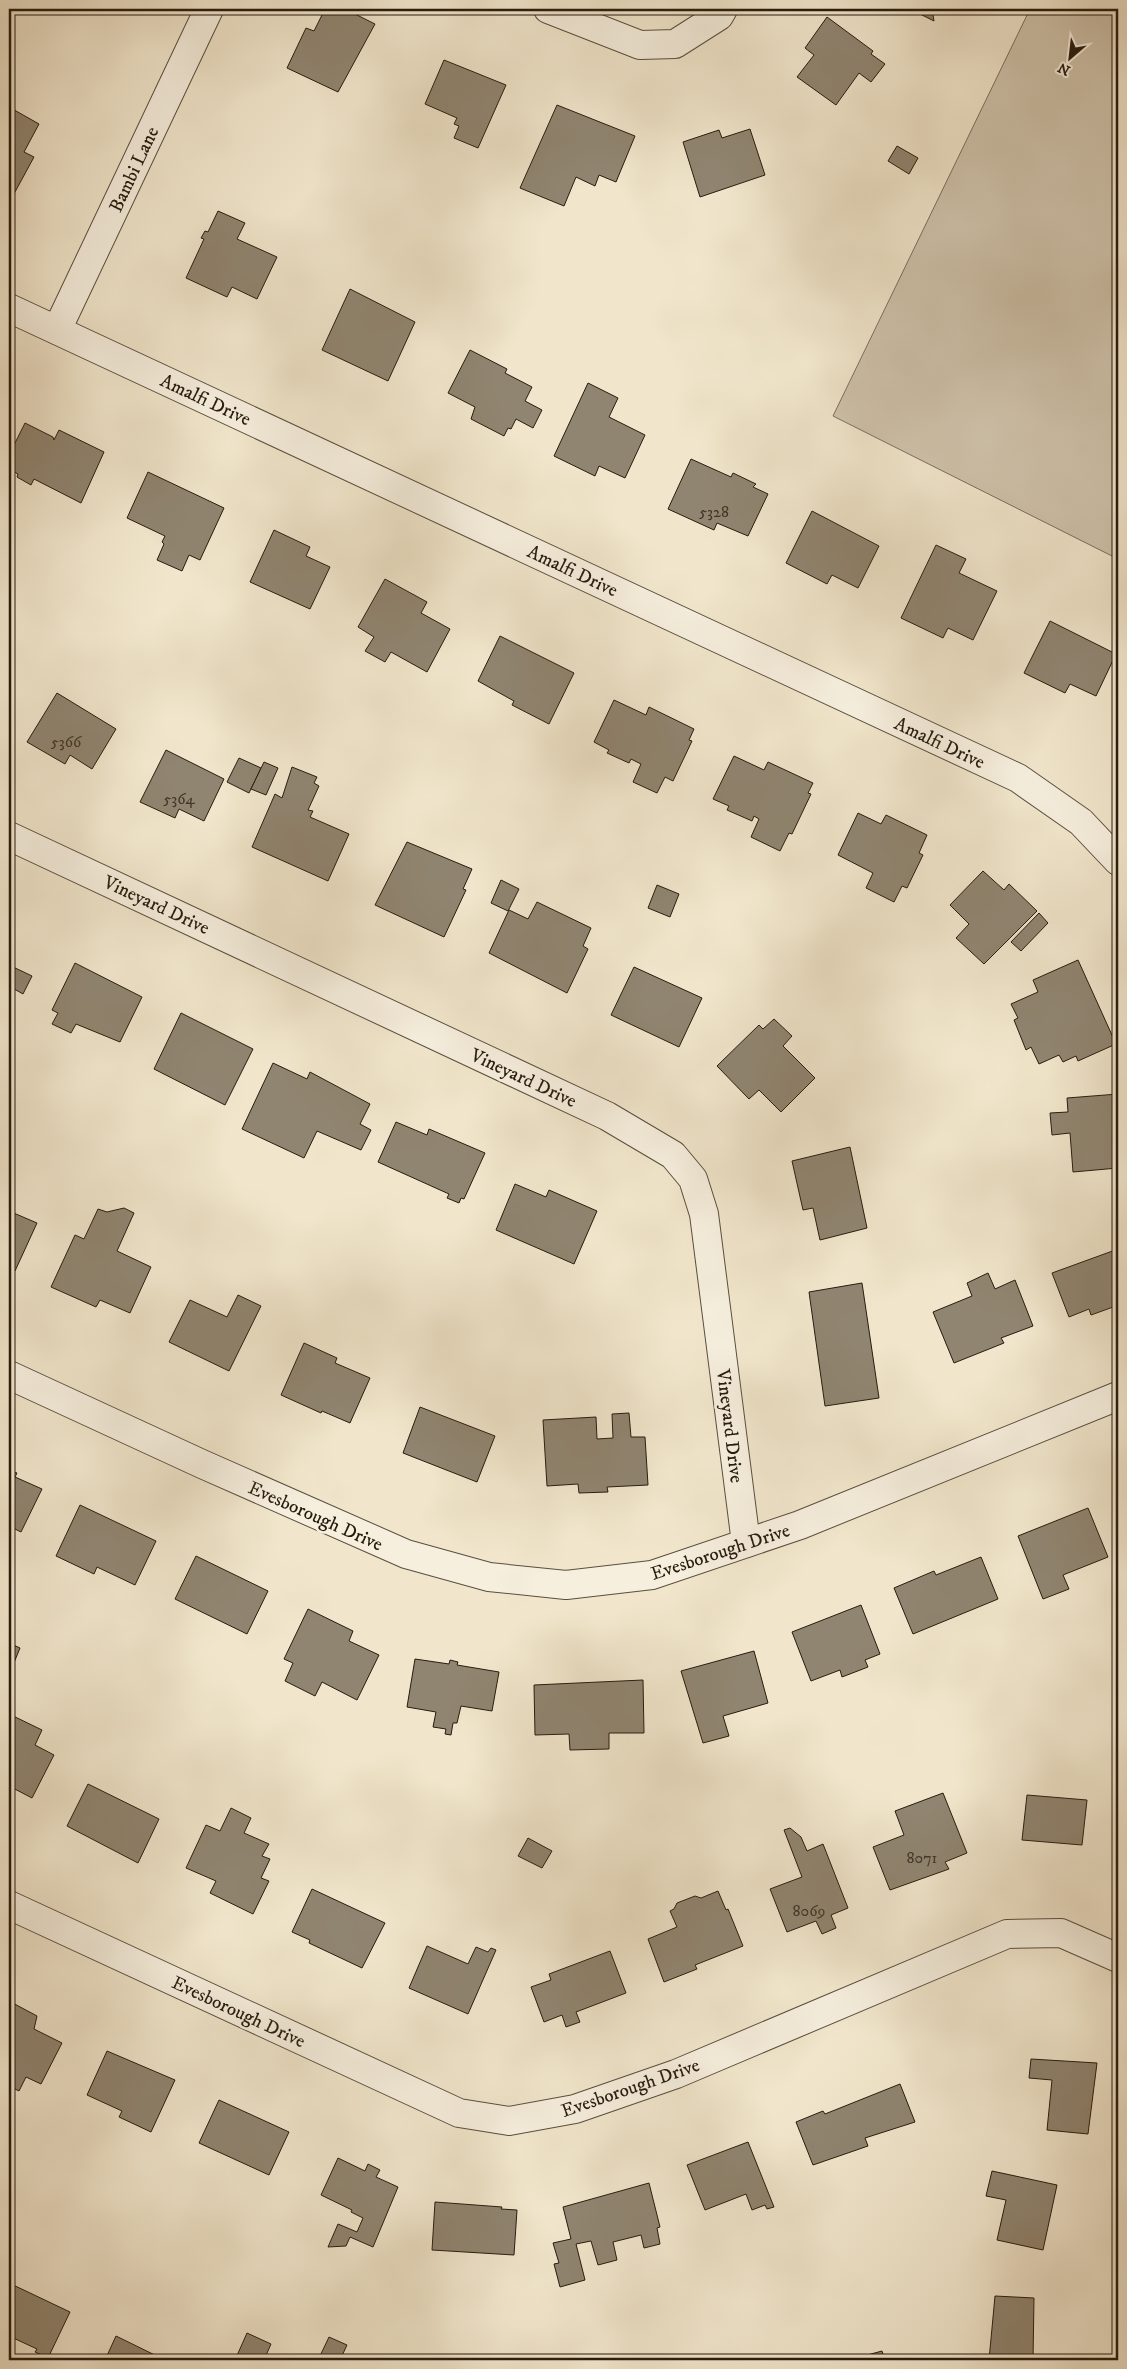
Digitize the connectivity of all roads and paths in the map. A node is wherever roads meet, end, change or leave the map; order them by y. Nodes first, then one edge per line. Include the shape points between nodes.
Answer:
1 (209, 9) edge
2 (548, 9) edge
3 (723, 9) edge
4 (9, 308) edge
5 (57, 330) junction
6 (9, 836) edge
7 (1118, 861) edge
8 (9, 1374) edge
9 (1118, 1396) edge
10 (746, 1544) junction
11 (9, 1905) edge
12 (1118, 1958) edge

1 - 5 street, Bambi Lane
2 - 3 street via 640,46 675,44 719,16
4 - 5 street, Amalfi Drive
5 - 7 street, Amalfi Drive via 1018,778 1081,822
6 - 10 street, Vineyard Drive via 606,1116 673,1155 693,1179 704,1214
8 - 10 street, Evesborough Drive via 406,1554 489,1577 566,1584 652,1574
9 - 10 street, Evesborough Drive
11 - 12 street, Evesborough Drive via 459,2113 509,2122 576,2109 676,2074 1007,1934 1061,1933

